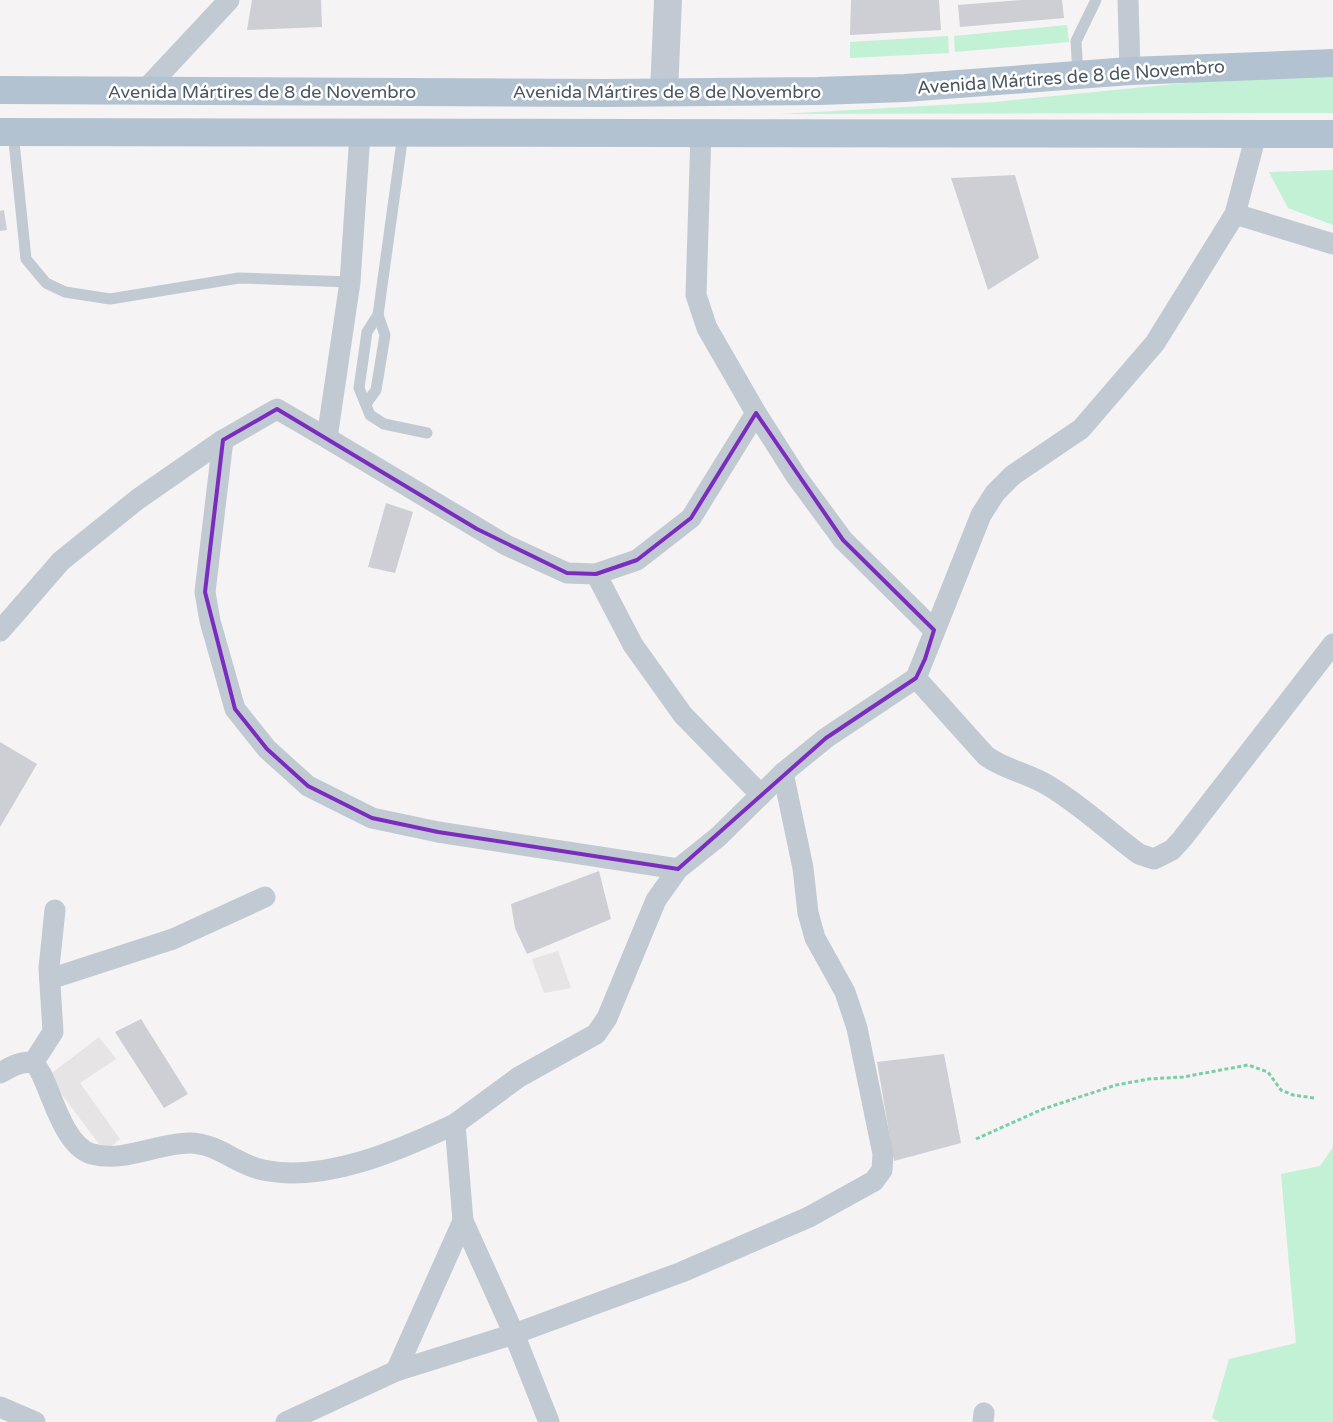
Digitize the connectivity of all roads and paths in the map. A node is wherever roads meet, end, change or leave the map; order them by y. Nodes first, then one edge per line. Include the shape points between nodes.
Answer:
1 (229, 0) edge
2 (668, 0) edge
3 (1096, 0) edge
4 (1128, 0) edge
5 (1333, 63) edge
6 (1130, 71) junction
7 (1078, 74) junction
8 (0, 90) edge
9 (144, 92) junction
10 (664, 92) junction
11 (6, 132) edge
12 (701, 132) junction
13 (360, 134) junction
14 (403, 134) junction
15 (1333, 134) edge
16 (1256, 135) junction
17 (1235, 214) junction
18 (1333, 244) edge
19 (350, 282) junction
20 (378, 315) junction
21 (366, 404) junction
22 (756, 413) junction
23 (427, 433) dead end
24 (328, 438) junction
25 (223, 440) junction
26 (596, 574) junction
27 (934, 630) junction
28 (0, 631) edge
29 (1333, 644) edge
30 (916, 678) junction
31 (783, 773) junction
32 (761, 795) junction
33 (678, 868) junction
34 (265, 897) dead end
35 (55, 910) dead end
36 (50, 979) junction
37 (33, 1064) junction
38 (0, 1073) edge
39 (1314, 1098) dead end
40 (455, 1124) junction
41 (976, 1139) dead end
42 (463, 1221) junction
43 (514, 1334) junction
44 (396, 1371) junction
45 (0, 1407) edge
46 (35, 1422) edge
47 (286, 1422) edge
48 (550, 1422) edge

1 - 9 street
2 - 10 street
3 - 7 lane via 1076,42
4 - 6 street
5 - 6 main road, Avenida Mártires de 8 de Novembro
6 - 7 main road, Avenida Mártires de 8 de Novembro
7 - 10 main road, Avenida Mártires de 8 de Novembro via 905,88
8 - 9 main road, Avenida Mártires de 8 de Novembro
9 - 10 main road, Avenida Mártires de 8 de Novembro
11 - 13 main road
11 - 19 lane via 26,259 46,283 65,292 110,299 239,278
12 - 14 main road
12 - 16 main road
12 - 22 street via 696,295 707,328
13 - 14 main road
13 - 19 street
14 - 20 lane
15 - 16 main road
16 - 17 street
17 - 18 street
17 - 27 street via 1155,343 1081,429 1013,475 995,493 981,515
19 - 24 street
20 - 21 lane via 385,335 376,390
20 - 21 lane via 367,332 359,388
21 - 23 lane via 370,416 384,424
22 - 26 street via 691,518 636,560
22 - 27 street via 796,476 843,540
24 - 25 street via 277,409
24 - 26 street via 506,545 567,573
25 - 28 street via 138,499 61,561
25 - 33 street via 205,592 235,709 267,749 308,786 372,818 438,832
26 - 32 street via 633,645 683,715
27 - 30 street
29 - 30 street via 1182,840 1172,850 1154,859 1139,854 1050,786 1000,766 986,756
30 - 31 street via 826,738
31 - 32 street
31 - 43 street via 815,938 845,992 857,1028 883,1154 882,1170 874,1182 809,1216 682,1272
32 - 33 street via 718,837
33 - 40 street via 656,900 607,1018 596,1034 519,1077
34 - 36 street via 173,938
35 - 36 street
36 - 37 street via 52,1032
37 - 38 street via 24,1062
37 - 40 street via 38,1068 74,1145 91,1154 109,1156 188,1143 206,1144 261,1170 285,1174 370,1161
39 - 41 path via 1281,1090 1268,1072 1248,1065 1116,1085 1043,1109
40 - 42 street
42 - 43 street
42 - 44 street
43 - 44 street
43 - 48 street
44 - 47 street
45 - 46 street

